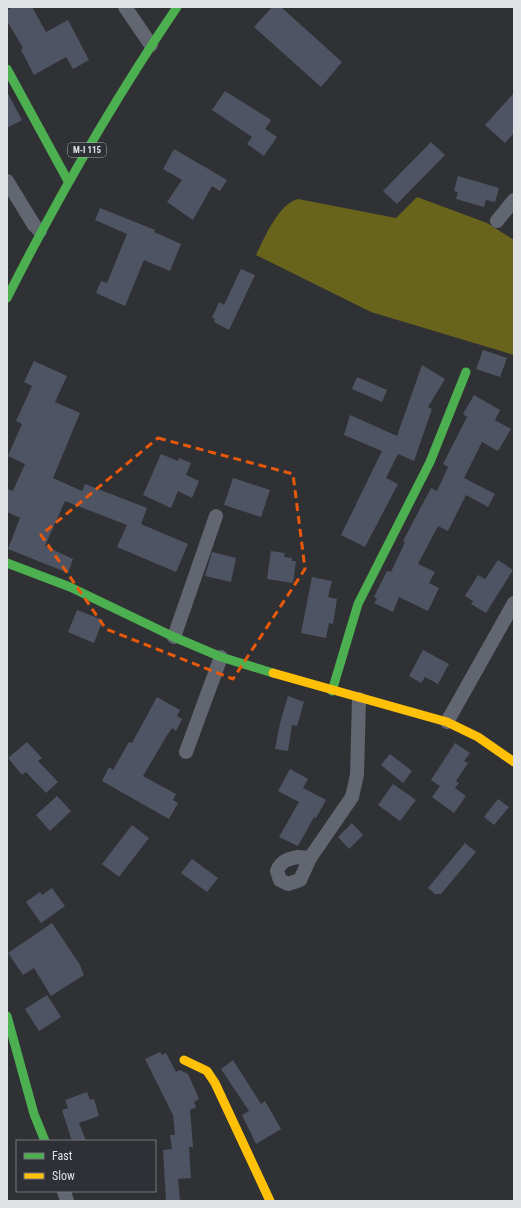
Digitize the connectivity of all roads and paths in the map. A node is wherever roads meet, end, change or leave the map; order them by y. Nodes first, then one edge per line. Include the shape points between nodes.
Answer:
1 (125, 7) edge
2 (177, 7) edge
3 (151, 44) junction
4 (7, 69) edge
5 (7, 181) edge
6 (68, 181) junction
7 (514, 200) edge
8 (497, 221) dead end
9 (40, 232) junction
10 (7, 298) edge
11 (466, 372) dead end
12 (216, 516) dead end
13 (7, 563) edge
14 (514, 603) edge
15 (174, 638) junction
16 (222, 656) junction
17 (332, 691) junction
18 (359, 699) junction
19 (448, 722) junction
20 (186, 752) dead end
21 (514, 762) edge
22 (310, 858) dead end
23 (7, 1016) edge
24 (184, 1060) dead end
25 (45, 1140) edge
26 (270, 1201) edge

1 - 3 street
2 - 3 street, M-I 115
3 - 6 street, M-I 115
4 - 6 street
5 - 9 street
6 - 9 street, M-I 115
7 - 8 street
9 - 10 street, M-I 115
11 - 17 street via 430,462 358,604
12 - 15 street
13 - 15 street via 70,587
14 - 19 street
15 - 16 street
16 - 17 street
16 - 20 street
17 - 18 street
18 - 19 street
18 - 22 street via 357,775 352,797
19 - 21 street via 478,737
23 - 25 street via 34,1114
24 - 26 street via 207,1071 215,1083

